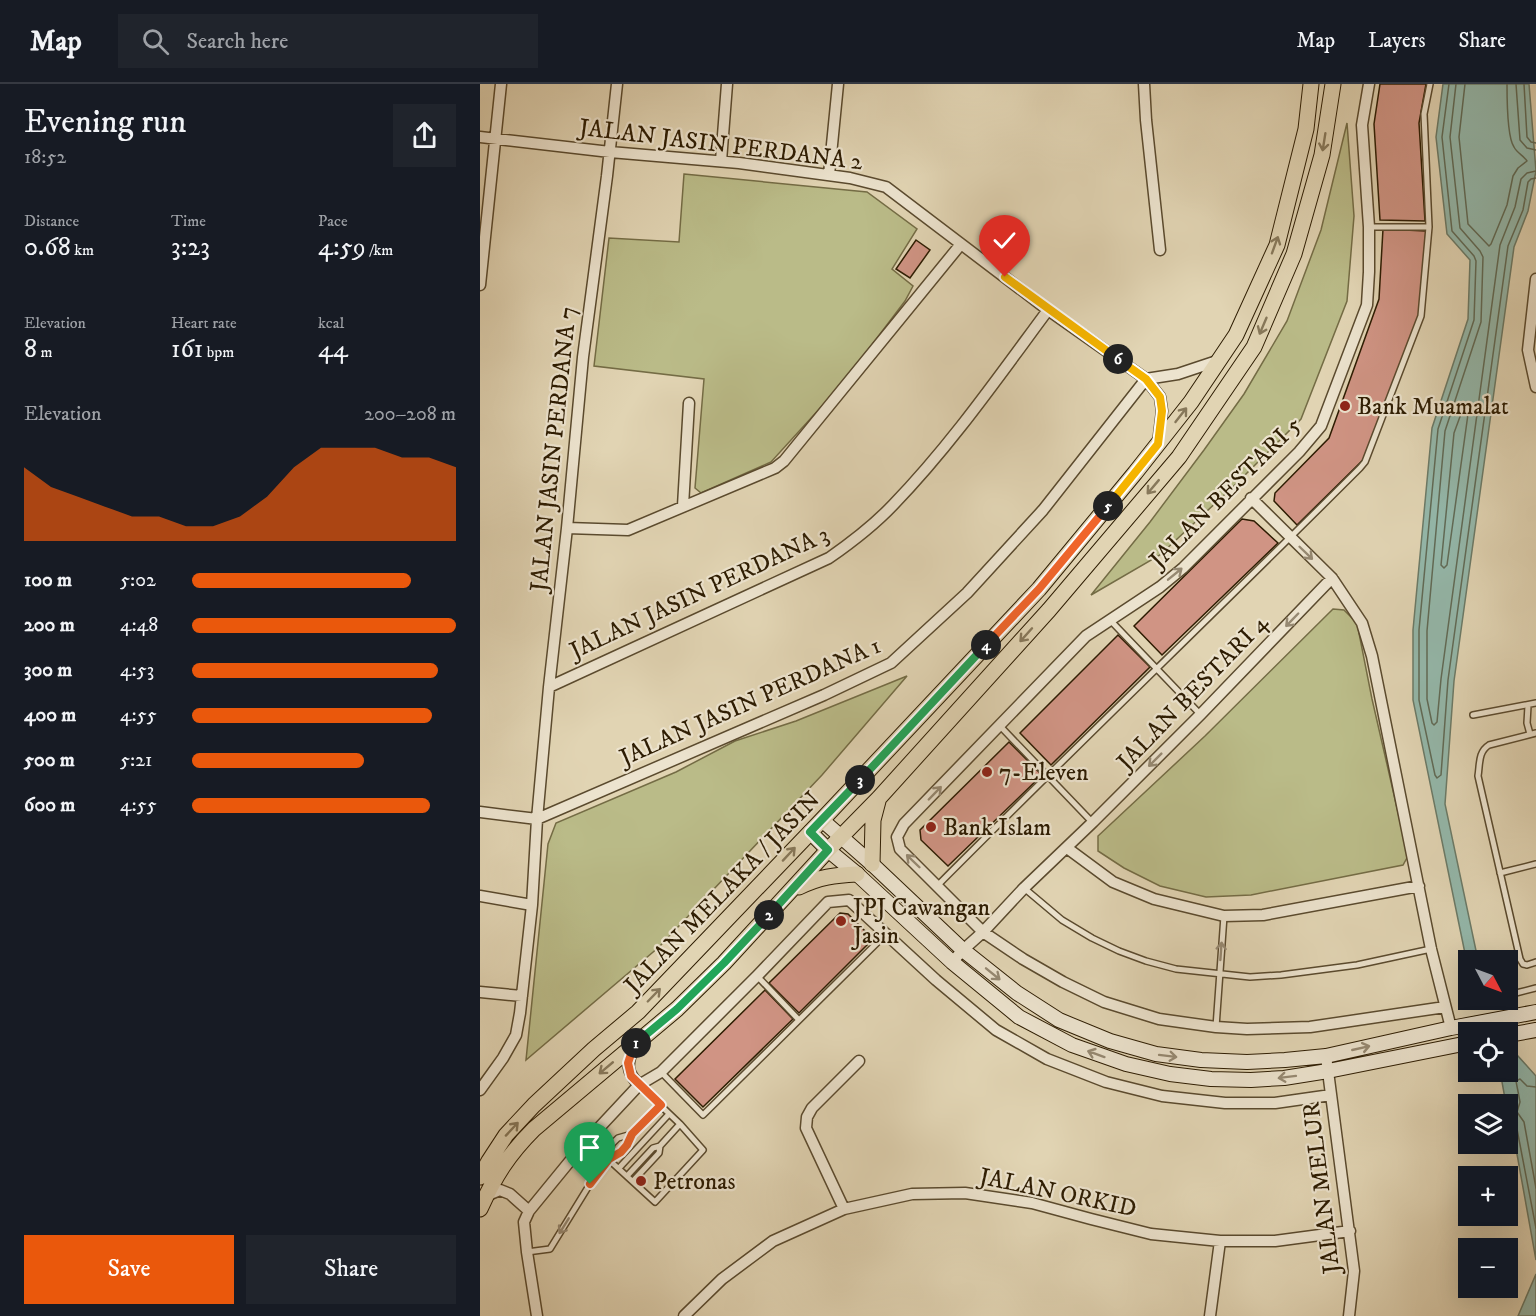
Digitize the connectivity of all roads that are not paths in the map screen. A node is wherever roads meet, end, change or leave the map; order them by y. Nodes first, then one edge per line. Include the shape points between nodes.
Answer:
1 (501, 84) edge
2 (617, 84) edge
3 (727, 84) edge
4 (838, 84) edge
5 (1144, 84) edge
6 (1311, 84) edge
7 (1333, 84) edge
8 (1369, 84) edge
9 (1430, 84) edge
10 (480, 137) edge
11 (496, 139) junction
12 (610, 152) junction
13 (721, 161) junction
14 (829, 175) junction
15 (1369, 227) junction
16 (1429, 227) junction
17 (961, 244) junction
18 (1160, 250) dead end
19 (1536, 279) edge
20 (480, 285) edge
21 (1048, 310) junction
22 (1221, 359) junction
23 (1146, 379) junction
24 (1536, 387) edge
25 (689, 403) dead end
26 (1158, 444) junction
27 (1251, 498) junction
28 (683, 506) junction
29 (567, 528) junction
30 (1290, 538) junction
31 (1332, 578) junction
32 (1110, 620) junction
33 (1157, 668) junction
34 (549, 687) junction
35 (1536, 704) edge
36 (1528, 705) junction
37 (1201, 714) junction
38 (1473, 715) dead end
39 (1000, 726) junction
40 (1533, 734) edge
41 (1047, 775) junction
42 (879, 798) junction
43 (480, 812) edge
44 (537, 819) junction
45 (822, 820) junction
46 (1093, 822) junction
47 (810, 832) junction
48 (842, 836) junction
49 (1067, 848) junction
50 (828, 850) junction
51 (872, 864) junction
52 (1536, 864) edge
53 (1500, 873) junction
54 (857, 874) junction
55 (938, 885) junction
56 (1419, 886) junction
57 (1024, 888) junction
58 (789, 892) junction
59 (480, 896) edge
60 (532, 904) junction
61 (1224, 916) junction
62 (983, 932) junction
63 (885, 935) junction
64 (1431, 949) junction
65 (963, 950) junction
66 (952, 962) junction
67 (1536, 962) edge
68 (1220, 975) junction
69 (757, 976) junction
70 (1536, 988) edge
71 (480, 992) edge
72 (1518, 992) edge
73 (522, 996) junction
74 (1445, 1007) junction
75 (1536, 1012) edge
76 (799, 1020) junction
77 (1216, 1027) junction
78 (1451, 1028) junction
79 (1536, 1030) edge
80 (1518, 1033) edge
81 (634, 1045) junction
82 (1458, 1045) edge
83 (1326, 1056) junction
84 (859, 1061) dead end
85 (1328, 1071) junction
86 (661, 1072) junction
87 (639, 1085) junction
88 (480, 1089) edge
89 (1331, 1095) junction
90 (661, 1105) junction
91 (669, 1114) junction
92 (680, 1125) junction
93 (632, 1134) junction
94 (660, 1146) junction
95 (609, 1159) junction
96 (619, 1168) junction
97 (627, 1176) junction
98 (480, 1177) edge
99 (633, 1181) junction
100 (483, 1203) edge
101 (844, 1209) junction
102 (529, 1211) junction
103 (1350, 1231) junction
104 (1220, 1240) junction
105 (527, 1252) junction
106 (537, 1316) edge
107 (684, 1316) edge
108 (1210, 1316) edge
109 (1349, 1316) edge

1 - 11 street
2 - 12 street, JALAN JASIN PERDANA 7
3 - 13 street
4 - 14 street
5 - 18 street
22 -> 6 main road, JALAN MELAKA / JASIN via 1236,336 1276,245 1306,129
7 -> 42 main road, JALAN MELAKA / JASIN via 1322,155 1294,254 1254,347 1179,457 1049,610
8 - 15 street, JALAN BESTARI 5 via 1362,125
9 - 16 lane via 1424,114
10 - 11 street, JALAN JASIN PERDANA 2
11 - 12 street, JALAN JASIN PERDANA 2
11 - 20 street
12 - 13 street, JALAN JASIN PERDANA 2
12 - 29 street, JALAN JASIN PERDANA 7 via 583,357
13 - 14 street, JALAN JASIN PERDANA 2
14 - 17 street, JALAN JASIN PERDANA 2 via 886,187
15 - 16 lane
15 - 27 street, JALAN BESTARI 5 via 1366,305 1321,426
16 - 30 lane via 1421,316 1365,462
17 - 21 street, JALAN JASIN PERDANA 2
17 - 28 street via 784,461
19 - 24 street via 1528,350
21 - 23 street, JALAN JASIN PERDANA 2
21 - 34 street, JALAN JASIN PERDANA 3 via 936,457 893,506 858,537 829,558
22 - 23 street via 1178,374
26 -> 22 main road, JALAN MELAKA / JASIN
23 - 26 street via 1160,397
23 - 44 street, JALAN JASIN PERDANA 1 via 1043,510 966,592 891,663
25 - 28 street
26 - 45 main road, JALAN MELAKA / JASIN via 1039,589
27 - 30 street
32 -> 27 street, JALAN BESTARI 5 via 1183,568
28 - 29 street via 628,530
29 - 34 street, JALAN JASIN PERDANA 7
30 -> 31 street
30 - 33 lane
31 -> 37 street, JALAN BESTARI 4
31 - 56 street via 1362,623 1372,656
32 - 33 lane
32 - 39 street, JALAN BESTARI 5 via 1086,636
33 - 37 lane
33 - 41 lane
34 - 44 street, JALAN JASIN PERDANA 7
35 - 36 lane
36 - 38 lane
36 - 40 lane via 1527,723
37 -> 46 street, JALAN BESTARI 4
39 - 41 lane
55 -> 39 street, JALAN BESTARI 5 via 900,849 897,837 904,824
40 - 53 lane via 1489,745 1481,753 1478,776
41 - 46 lane
41 - 55 lane
42 - 48 main road, JALAN MELAKA / JASIN
42 - 51 main road via 873,820
43 - 44 street
44 - 60 street
45 - 47 main road, JALAN MELAKA / JASIN
45 - 48 street
46 - 49 street, JALAN BESTARI 4
47 - 50 street
98 -> 47 main road, JALAN MELAKA / JASIN via 506,1135 534,1105 638,1012
48 - 50 main road, JALAN MELAKA / JASIN
48 - 51 street
49 - 57 street, JALAN BESTARI 4
49 - 61 street via 1113,882 1154,898
50 - 54 street
50 - 58 main road, JALAN MELAKA / JASIN
51 - 65 street
52 - 53 lane
53 - 67 lane via 1522,964
54 - 58 main road via 813,880
54 - 66 street
55 - 62 street, JALAN BESTARI 5
56 - 61 street via 1263,915
56 - 64 street
57 - 62 street, JALAN BESTARI 4
57 - 68 lane via 1062,920 1119,951 1176,969
58 - 81 main road, JALAN MELAKA / JASIN via 724,963
59 - 60 street
60 - 73 street
68 -> 61 lane
62 - 65 street, JALAN BESTARI 4
62 - 77 street, JALAN BESTARI 5 via 1023,959 1104,1002 1159,1018
63 - 69 street via 849,900 828,902
63 - 76 lane
63 - 89 street via 996,1030 1047,1059 1106,1082 1162,1096 1225,1103 1275,1103
64 - 68 lane via 1281,975
64 - 74 street
65 - 66 street, JALAN BESTARI 4
65 -> 83 street via 1059,1020 1147,1052 1247,1062
85 -> 66 street via 1284,1078 1211,1080 1126,1065 1072,1045 1019,1017
68 - 77 lane
69 - 76 lane
69 - 86 street
70 - 72 lane
71 - 73 street
73 - 88 street via 516,1035
74 - 77 street, JALAN BESTARI 5 via 1310,1027
74 - 78 street
75 - 78 street
76 - 86 lane via 703,1115
83 -> 78 street
79 - 80 street
81 - 87 street via 628,1063 631,1076
81 -> 100 main road, JALAN MELAKA / JASIN via 516,1147
82 - 85 street
83 - 85 street, JALAN MELUR
84 - 101 street via 807,1117 806,1128
85 - 89 street, JALAN MELUR
86 - 87 street
87 - 90 lane
87 - 102 street via 583,1144
89 - 103 street, JALAN MELUR
90 - 91 lane
90 - 93 lane
91 - 92 lane
91 - 96 lane
92 - 94 lane
92 - 99 lane via 703,1150 655,1202
93 - 95 lane via 621,1152
93 - 95 lane via 612,1143
94 - 97 lane via 653,1148
94 - 99 lane via 659,1153
95 - 96 lane
95 -> 105 lane via 550,1249
96 - 97 lane
97 - 99 lane
100 - 102 street via 500,1190
101 - 104 street, JALAN ORKID via 912,1194 965,1193 1032,1203 1151,1234
101 - 107 street, JALAN ORKID via 773,1241 722,1279
102 - 105 street via 524,1222
103 - 104 street, JALAN ORKID via 1275,1241
103 - 109 street, JALAN MELUR via 1354,1271
104 - 108 street
105 - 106 street

